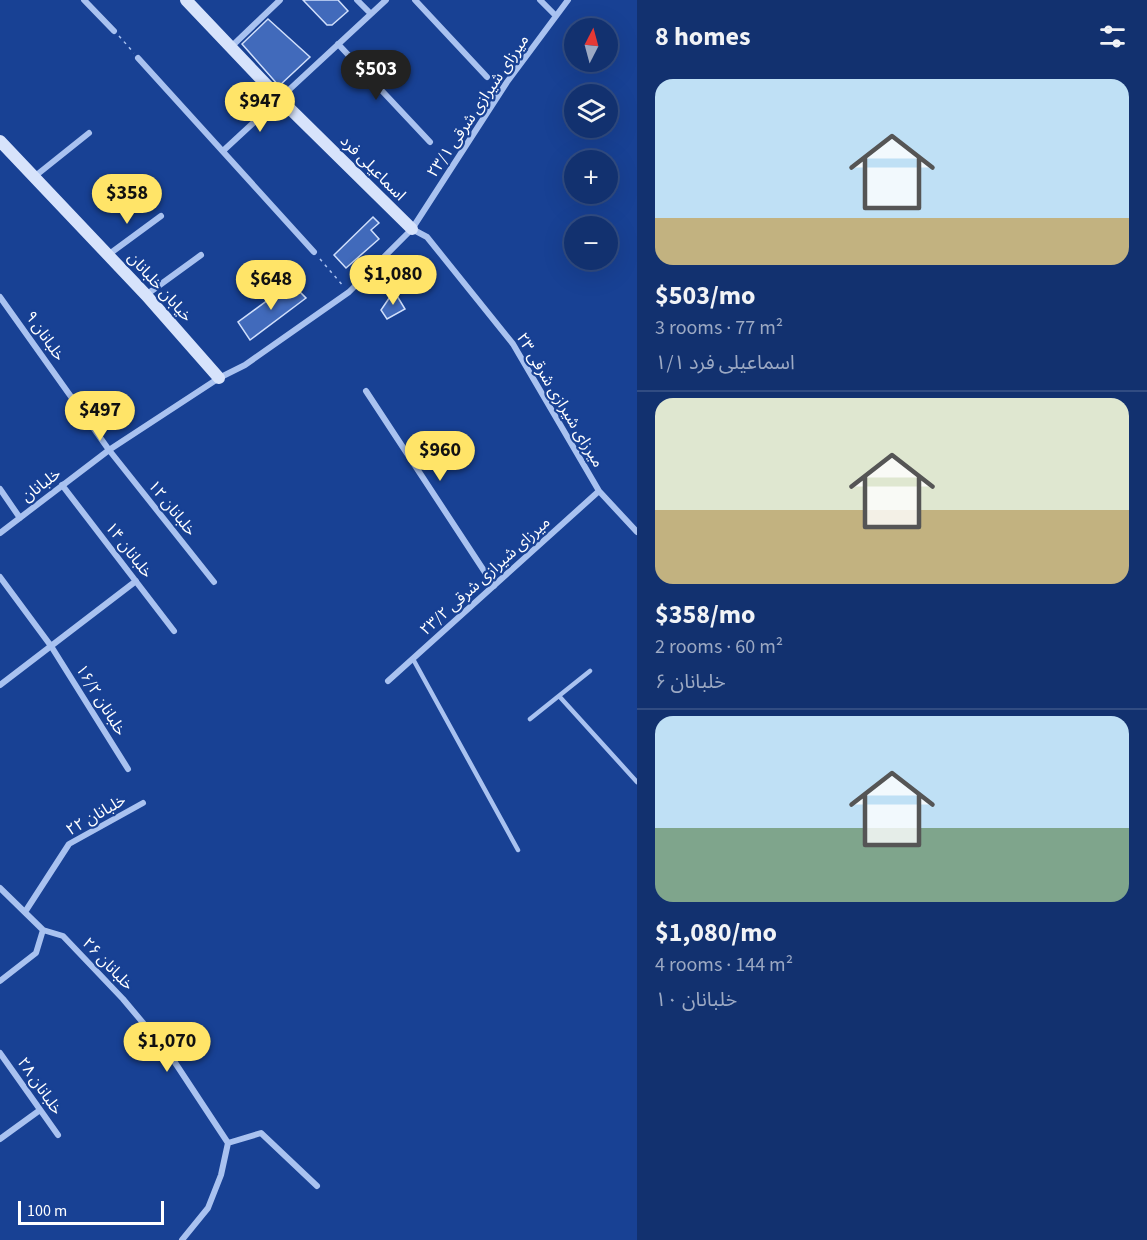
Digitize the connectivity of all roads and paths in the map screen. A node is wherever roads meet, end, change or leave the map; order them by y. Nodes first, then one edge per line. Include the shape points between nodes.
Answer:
1 (84, 0) edge
2 (186, 0) edge
3 (280, 0) edge
4 (357, 0) edge
5 (386, 0) edge
6 (416, 0) edge
7 (540, 0) edge
8 (568, 0) edge
9 (370, 14) junction
10 (556, 16) junction
11 (114, 31) joint
12 (338, 44) junction
13 (231, 47) junction
14 (138, 58) joint
15 (487, 76) dead end
16 (280, 99) junction
17 (88, 133) dead end
18 (0, 141) edge
19 (430, 142) dead end
20 (224, 150) junction
21 (34, 177) junction
22 (161, 216) dead end
23 (412, 230) junction
24 (314, 252) joint
25 (108, 255) junction
26 (201, 255) dead end
27 (349, 292) junction
28 (146, 295) junction
29 (0, 297) edge
30 (219, 378) junction
31 (366, 391) dead end
32 (109, 450) junction
33 (62, 485) junction
34 (0, 489) edge
35 (599, 491) junction
36 (20, 518) junction
37 (637, 532) edge
38 (0, 533) edge
39 (0, 577) edge
40 (136, 581) junction
41 (214, 582) dead end
42 (494, 586) junction
43 (174, 631) dead end
44 (51, 645) junction
45 (413, 659) junction
46 (590, 671) dead end
47 (388, 681) dead end
48 (0, 685) edge
49 (559, 696) junction
50 (530, 719) dead end
51 (128, 769) dead end
52 (637, 782) edge
53 (143, 803) dead end
54 (518, 850) dead end
55 (0, 888) edge
56 (25, 912) junction
57 (43, 930) junction
58 (0, 981) edge
59 (0, 1053) edge
60 (40, 1110) junction
61 (58, 1135) dead end
62 (0, 1139) edge
63 (228, 1143) junction
64 (317, 1186) dead end
65 (182, 1240) edge

1 - 11 street
2 - 13 street, اسماعیلی فرد
3 - 13 street
4 - 9 street
5 - 9 street
6 - 15 street
7 - 10 street
8 - 10 street, ۲۳/۱ میرزای شیرازی شرقی
9 - 12 street
10 - 23 street, ۲۳/۱ میرزای شیرازی شرقی via 507,82
11 - 14 path
12 - 16 street
12 - 19 street
13 - 16 street, اسماعیلی فرد
14 - 20 street
16 - 20 street
16 - 23 street, اسماعیلی فرد
17 - 21 street
18 - 21 street, خیابان خلبانان
20 - 24 street
21 - 25 street, خیابان خلبانان
22 - 25 street
23 - 27 street, ۲۳/۱ میرزای شیرازی شرقی
23 - 35 street, ۲۳ میرزای شیرازی شرقی via 427,237 513,344
24 - 27 path
25 - 28 street, خیابان خلبانان
26 - 28 street
27 - 30 street, خلبانان via 245,365
28 - 30 street, خیابان خلبانان
29 - 32 street, ۹ خلبانان
30 - 32 street, خلبانان
31 - 42 street
32 - 33 street, خلبانان
32 - 41 street, ۱۲ خلبانان
33 - 36 street, خلبانان
33 - 40 street, ۱۴ خلبانان
34 - 36 street
35 - 37 street, ۲۳ میرزای شیرازی شرقی
35 - 42 street, ۲۳/۲ میرزای شیرازی شرقی
36 - 38 street, خلبانان
39 - 44 street, ۱۶/۲ خلبانان
40 - 43 street, ۱۴ خلبانان
40 - 44 street
42 - 45 street, ۲۳/۲ میرزای شیرازی شرقی
44 - 48 street
44 - 51 street, ۱۶/۲ خلبانان
45 - 47 street, ۲۳/۲ میرزای شیرازی شرقی
45 - 54 lane
46 - 49 lane
49 - 50 lane
49 - 52 lane
53 - 56 street, ۲۲ خلبانان via 69,844
55 - 56 street, ۲۶ خلبانان
56 - 57 street, ۲۶ خلبانان
57 - 58 street via 36,953
57 - 63 street, ۲۶ خلبانان via 63,936 123,999 170,1055
59 - 60 street, ۲۸ خلبانان
60 - 61 street, ۲۸ خلبانان
60 - 62 street
63 - 64 street via 261,1133
63 - 65 street via 208,1209

